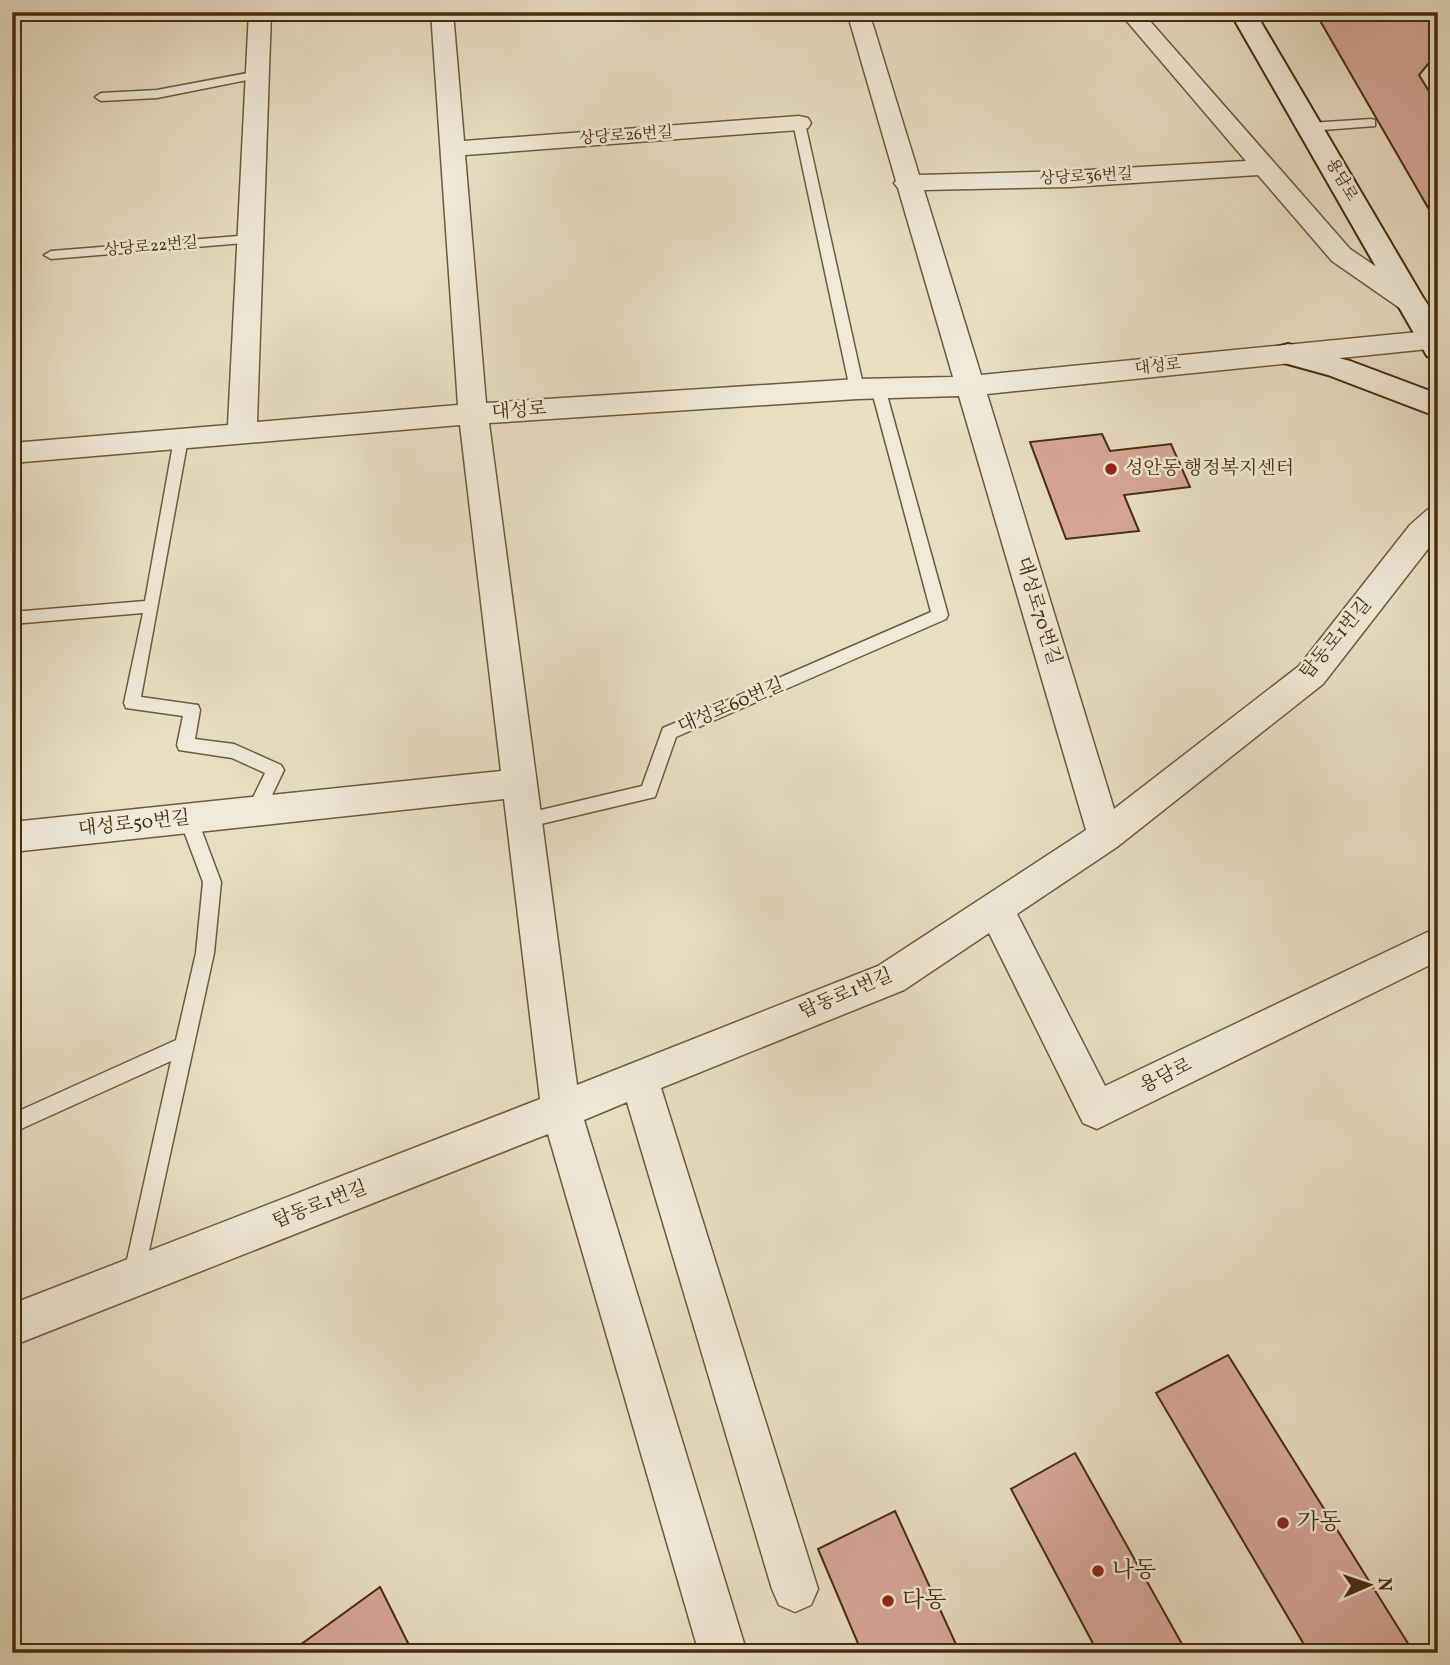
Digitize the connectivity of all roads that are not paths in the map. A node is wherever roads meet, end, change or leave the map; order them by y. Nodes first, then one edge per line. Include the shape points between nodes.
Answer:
1 (260, 12) edge
2 (442, 12) edge
3 (858, 12) edge
4 (1130, 12) edge
5 (1242, 12) edge
6 (258, 75) junction
7 (101, 97) dead end
8 (799, 123) joint
9 (1371, 123) dead end
10 (1310, 127) junction
11 (452, 149) junction
12 (1264, 167) junction
13 (907, 183) junction
14 (251, 239) junction
15 (51, 255) dead end
16 (1414, 305) junction
17 (1436, 343) edge
18 (1287, 354) junction
19 (970, 386) junction
20 (868, 388) junction
21 (1438, 406) edge
22 (473, 414) junction
23 (242, 434) junction
24 (181, 439) junction
25 (12, 453) edge
26 (1438, 518) edge
27 (152, 606) junction
28 (12, 618) edge
29 (519, 783) junction
30 (255, 811) junction
31 (188, 818) junction
32 (524, 821) junction
33 (1105, 836) junction
34 (12, 837) edge
35 (995, 908) junction
36 (1438, 943) edge
37 (184, 1046) junction
38 (639, 1079) junction
39 (561, 1110) junction
40 (12, 1124) edge
41 (133, 1278) junction
42 (12, 1325) edge
43 (795, 1590) dead end
44 (723, 1653) edge

1 - 6 street
2 - 11 street
3 - 13 street
4 - 12 street
5 - 10 main road, 용담로
6 - 7 lane via 157,94
6 - 14 street
8 - 11 street, 상당로26번길
8 - 20 lane
9 - 10 lane
10 - 16 main road, 용담로
11 - 22 street
12 - 13 street, 상당로36번길
12 - 16 street via 1340,255
13 - 19 street
14 - 15 lane, 상당로22번길
14 - 23 street
16 - 17 main road, 용담로
17 - 18 street, 대성로
18 - 19 street, 대성로
18 - 21 main road via 1339,368
19 - 20 street, 대성로
19 - 33 street, 대성로70번길
20 - 22 street, 대성로
20 - 32 lane, 대성로60번길 via 940,615 669,733 649,792
22 - 23 street, 대성로
22 - 29 street
23 - 24 street, 대성로
24 - 25 street, 대성로
24 - 27 lane
26 - 33 street, 탑동로1번길 via 1421,533 1311,675
27 - 28 lane
27 - 30 lane via 132,703 192,710 185,745 234,751 275,770
29 - 30 street, 대성로50번길
29 - 32 street
30 - 31 street, 대성로50번길
31 - 34 street, 대성로50번길
31 - 37 lane via 212,882 205,953
32 - 39 street
33 - 35 street, 탑동로1번길
35 - 36 street, 용담로 via 1097,1110
35 - 38 street, 탑동로1번길 via 891,978
37 - 40 lane
37 - 41 lane
38 - 39 street, 탑동로1번길
38 - 43 street
39 - 41 street, 탑동로1번길
39 - 44 street
41 - 42 street, 탑동로1번길

